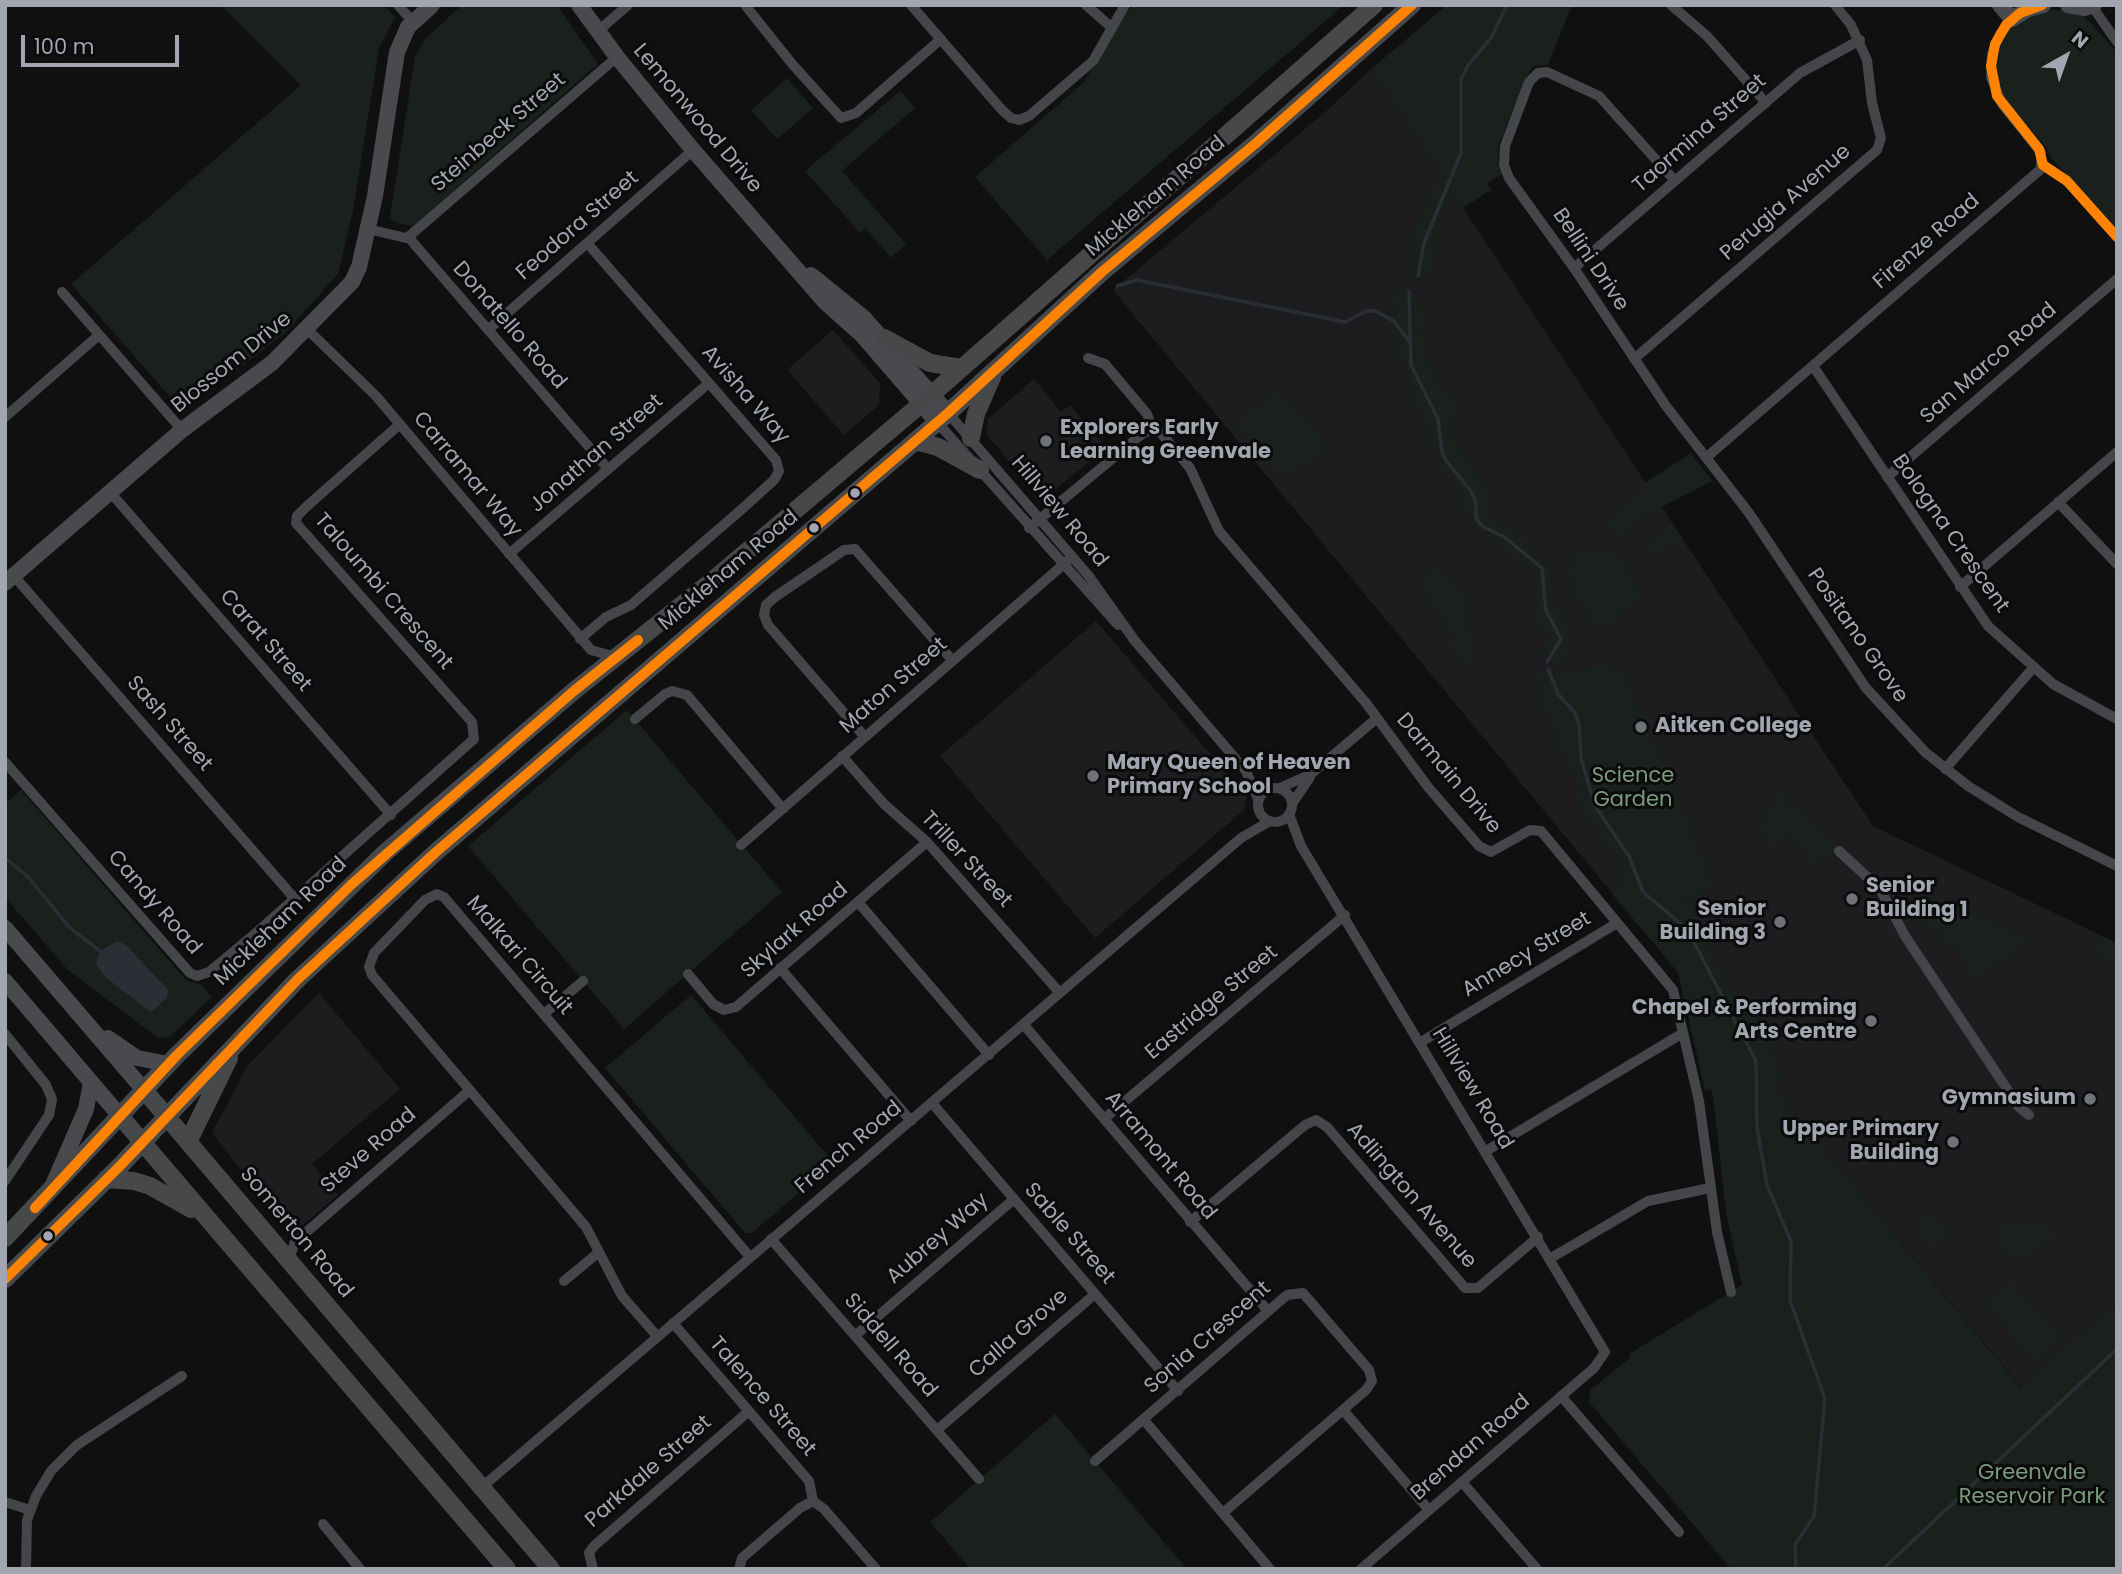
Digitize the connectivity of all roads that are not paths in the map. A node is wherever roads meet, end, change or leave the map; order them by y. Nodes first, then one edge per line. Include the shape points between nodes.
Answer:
1 (398, 5) edge
2 (432, 5) edge
3 (579, 5) edge
4 (628, 5) edge
5 (746, 5) edge
6 (911, 5) edge
7 (1086, 5) edge
8 (1125, 5) edge
9 (1374, 5) edge
10 (1412, 5) edge
11 (1671, 5) edge
12 (1835, 5) edge
13 (2000, 5) edge
14 (2043, 5) edge
15 (2068, 5) edge
16 (2093, 6) edge
17 (2012, 19) junction
18 (413, 22) junction
19 (1111, 27) junction
20 (597, 32) junction
21 (941, 39) junction
22 (1860, 40) junction
23 (2117, 42) edge
24 (617, 57) junction
25 (1766, 103) junction
26 (694, 150) junction
27 (2043, 165) junction
28 (1675, 181) junction
29 (368, 229) junction
30 (2117, 237) edge
31 (407, 238) junction
32 (587, 244) junction
33 (787, 256) junction
34 (1574, 268) junction
35 (2117, 279) edge
36 (62, 292) dead end
37 (308, 330) junction
38 (488, 330) junction
39 (99, 335) junction
40 (884, 338) junction
41 (1088, 358) dead end
42 (1633, 359) junction
43 (1813, 366) junction
44 (961, 369) junction
45 (994, 371) junction
46 (709, 383) junction
47 (927, 399) junction
48 (5, 417) edge
49 (943, 417) junction
50 (400, 424) junction
51 (182, 429) junction
52 (1153, 430) junction
53 (971, 438) junction
54 (915, 441) junction
55 (2117, 452) edge
56 (1708, 456) junction
57 (608, 470) junction
58 (980, 470) junction
59 (1887, 477) junction
60 (110, 492) junction
61 (2059, 502) junction
62 (1040, 519) junction
63 (1030, 528) junction
64 (509, 554) junction
65 (1072, 557) junction
66 (2117, 564) edge
67 (1063, 566) junction
68 (10, 579) edge
69 (1960, 587) junction
70 (580, 639) junction
71 (1135, 641) junction
72 (591, 650) junction
73 (616, 657) junction
74 (952, 660) junction
75 (2033, 668) junction
76 (575, 690) junction
77 (635, 719) dead end
78 (1376, 719) junction
79 (2117, 719) edge
80 (475, 733) joint
81 (864, 736) junction
82 (842, 756) junction
83 (5, 762) edge
84 (1945, 769) junction
85 (1246, 771) junction
86 (1311, 774) junction
87 (1274, 788) junction
88 (1257, 802) junction
89 (783, 808) junction
90 (1291, 809) junction
91 (391, 815) junction
92 (1273, 822) junction
93 (1241, 838) junction
94 (927, 842) junction
95 (741, 845) dead end
96 (1301, 845) junction
97 (1839, 851) dead end
98 (2117, 866) edge
99 (295, 898) junction
100 (858, 902) junction
101 (1345, 915) junction
102 (1617, 923) junction
103 (5, 928) edge
104 (780, 968) junction
105 (688, 974) dead end
106 (5, 981) edge
107 (583, 981) dead end
108 (1060, 993) junction
109 (544, 1014) junction
110 (83, 1020) junction
111 (1024, 1025) junction
112 (1682, 1033) junction
113 (5, 1034) edge
114 (243, 1035) junction
115 (1421, 1042) junction
116 (989, 1055) junction
117 (168, 1065) junction
118 (91, 1083) junction
119 (144, 1090) junction
120 (470, 1090) junction
121 (932, 1103) junction
122 (2029, 1115) dead end
123 (120, 1116) junction
124 (166, 1116) junction
125 (1104, 1119) junction
126 (911, 1121) junction
127 (142, 1142) junction
128 (188, 1142) junction
129 (1486, 1151) junction
130 (106, 1179) junction
131 (5, 1181) edge
132 (1710, 1188) junction
133 (49, 1194) junction
134 (1014, 1199) junction
135 (1191, 1222) junction
136 (213, 1226) junction
137 (1538, 1237) junction
138 (5, 1238) edge
139 (771, 1239) junction
140 (274, 1242) junction
141 (295, 1242) junction
142 (598, 1252) junction
143 (750, 1257) junction
144 (1551, 1258) junction
145 (289, 1259) junction
146 (5, 1279) edge
147 (564, 1281) dead end
148 (1731, 1292) dead end
149 (1095, 1294) junction
150 (1268, 1311) junction
151 (673, 1322) junction
152 (856, 1335) junction
153 (657, 1336) junction
154 (1605, 1354) joint
155 (182, 1376) dead end
156 (1178, 1391) junction
157 (1561, 1396) junction
158 (1343, 1410) junction
159 (749, 1411) junction
160 (1144, 1420) junction
161 (937, 1430) junction
162 (1096, 1461) dead end
163 (979, 1479) dead end
164 (1462, 1482) junction
165 (482, 1486) junction
166 (813, 1501) junction
167 (5, 1502) edge
168 (30, 1510) junction
169 (1429, 1510) junction
170 (1223, 1513) junction
171 (323, 1524) dead end
172 (1679, 1532) dead end
173 (1375, 1564) edge
174 (26, 1569) edge
175 (360, 1569) edge
176 (507, 1569) edge
177 (551, 1569) edge
178 (593, 1569) edge
179 (739, 1569) edge
180 (876, 1569) edge
181 (1270, 1569) edge
182 (1361, 1569) edge
183 (1537, 1569) edge

1 - 18 street
2 - 18 street, Blossom Drive
3 - 20 street, Lemonwood Drive
4 - 20 street
5 - 21 street via 841,118 856,113
6 - 21 street
7 - 19 street
8 - 19 street
9 - 44 main road, Mickleham Road
10 - 45 main road, Mickleham Road via 1102,271
11 - 25 street via 1707,36
12 - 22 street
13 - 17 street
14 - 17 street
15 - 16 street
16 - 23 street
17 - 27 street via 1992,54 1992,77 2003,104 2039,149
18 - 29 street, Blossom Drive via 397,52
19 - 21 street via 1093,61 1026,118 1015,119
20 - 24 street, Lemonwood Drive
22 - 25 street, Taormina Street via 1810,66
22 - 42 street, Perugia Avenue via 1881,138 1877,150
24 - 26 street, Lemonwood Drive
24 - 31 street, Steinbeck Street
25 - 28 street, Taormina Street
26 - 32 street, Feodora Street
26 - 33 street, Lemonwood Drive
27 - 30 street via 2067,181
27 - 43 street, Firenze Road
28 - 34 street, Taormina Street
28 - 34 street, Bellini Drive via 1599,96 1547,72 1538,73 1529,82 1508,135 1504,165
29 - 31 street
29 - 37 street, Blossom Drive via 352,282
31 - 38 street, Donatello Road
32 - 38 street, Feodora Street
32 - 46 street, Avisha Way
33 - 40 street, Lemonwood Drive via 852,306
33 - 47 street, Lemonwood Drive via 825,302
34 - 42 street, Bellini Drive
35 - 59 street, San Marco Road
36 - 39 street
37 - 50 street, Carramar Way
37 - 51 street, Blossom Drive via 272,363
38 - 57 street, Donatello Road
39 - 48 street
39 - 51 street
40 - 44 main road via 930,363
40 - 47 street, Lemonwood Drive
41 - 52 street, Darmain Drive via 1105,364 1147,414
42 - 56 street, Bellini Drive
43 - 56 street, Firenze Road
43 - 59 street, Bologna Crescent
44 - 47 main road, Mickleham Road
45 - 49 main road, Mickleham Road
45 - 53 main road
46 - 57 street, Jonathan Street
46 - 70 street, Avisha Way via 776,460 778,475 631,605 606,617
47 - 49 street, Lemonwood Drive
47 - 73 main road, Mickleham Road
49 - 53 street, Hillview Road
49 - 54 main road, Mickleham Road
49 - 58 street, Hillview Road
50 - 64 street, Carramar Way
50 - 80 street, Taloumbi Crescent via 306,507 296,523 472,722
51 - 60 street, Blossom Drive
52 - 62 street via 1142,434
52 - 78 street, Darmain Drive via 1164,436 1187,464 1219,531
53 - 62 street, Hillview Road
54 - 58 main road via 938,447
54 - 114 main road, Mickleham Road via 436,852
55 - 61 street
56 - 84 street, Positano Grove via 1866,688
57 - 64 street, Jonathan Street
58 - 63 street, Hillview Road
59 - 69 street, Bologna Crescent
60 - 68 street, Blossom Drive
60 - 91 street, Carat Street
61 - 66 street
61 - 69 street
62 - 63 street
62 - 65 street, Hillview Road
63 - 67 street, Hillview Road
64 - 70 street, Carramar Way
65 - 67 street, Maton Street
65 - 71 street, Hillview Road
67 - 71 street, Hillview Road
67 - 74 street, Maton Street
68 - 99 street, Sash Street
69 - 75 street, Bologna Crescent via 1988,626
70 - 72 street, Carramar Way
71 - 85 street, Hillview Road
72 - 73 street, Carramar Way
72 - 76 street via 588,672
73 - 76 main road, Mickleham Road
74 - 81 street, Maton Street
74 - 81 street via 855,549 844,550 775,597 766,605 768,625
75 - 79 street, Bologna Crescent via 2082,702
75 - 84 street
76 - 117 main road, Mickleham Road via 387,851
77 - 89 street via 665,694 687,695
78 - 86 street
78 - 102 street, Darmain Drive via 1479,846 1491,852 1533,829 1541,831
80 - 91 street, Candy Road via 471,744
81 - 82 street, Maton Street
82 - 89 street, Maton Street
82 - 94 street, Triller Street via 884,804
83 - 99 street, Candy Road via 194,975 209,972
84 - 98 street, Positano Grove via 2000,807
85 - 87 street, Hillview Road
85 - 88 street, Hillview Road
86 - 87 street
86 - 90 street
87 - 88 street
87 - 90 street via 1289,794
88 - 92 street via 1261,815
88 - 93 street, French Road
89 - 95 street, Maton Street
90 - 92 street
90 - 96 street, Hillview Road
91 - 99 street, Candy Road
92 - 93 street, French Road
92 - 96 street, Hillview Road
93 - 108 street, French Road
94 - 100 street, Skylark Road
94 - 108 street, Triller Street
96 - 101 street, Hillview Road
97 - 122 street via 1880,889 1905,936 2019,1107
100 - 104 street, Skylark Road
100 - 116 street
101 - 115 street, Hillview Road
101 - 125 street, Eastridge Street
102 - 112 street, Darmain Drive via 1673,990
102 - 115 street, Annecy Street
103 - 110 street, Somerton Road
104 - 105 street, Skylark Road via 736,1007 724,1010 713,1004
104 - 126 street
106 - 118 street
107 - 109 street
108 - 111 street, French Road
109 - 120 street, Malkari Circuit via 444,897 437,894 425,900 392,932 370,960 373,975
109 - 143 street, Malkari Circuit
110 - 117 street via 137,1058
110 - 119 street, Somerton Road
111 - 116 street, French Road
111 - 125 street, Arramont Road
112 - 129 street
112 - 132 street, Darmain Drive via 1699,1101
113 - 131 street via 47,1085 52,1099 49,1115
114 - 124 main road, Mickleham Road
114 - 128 main road
115 - 129 street, Hillview Road
116 - 121 street, French Road
117 - 119 main road, Mickleham Road
118 - 123 street
118 - 133 street via 86,1109
119 - 123 main road, Mickleham Road
119 - 124 main road, Somerton Road
120 - 141 street, Steve Road
120 - 142 street, Malkari Circuit via 586,1227
121 - 126 street, French Road
121 - 134 street, Sable Street
123 - 127 main road
123 - 133 main road, Mickleham Road
124 - 127 main road, Mickleham Road
124 - 128 main road, Somerton Road
125 - 135 street, Arramont Road
126 - 139 street, French Road
127 - 130 main road, Mickleham Road
127 - 136 main road
128 - 140 main road, Somerton Road
129 - 137 street, Hillview Road
130 - 136 main road via 150,1186 176,1198
130 - 146 main road, Mickleham Road
132 - 144 street via 1648,1201
132 - 148 street, Darmain Drive
133 - 138 main road, Mickleham Road
134 - 149 street, Sable Street
134 - 152 street, Aubrey Way
135 - 137 street, Adlington Avenue via 1316,1120 1327,1127 1465,1288 1478,1287
135 - 150 street, Arramont Road
136 - 176 main road
137 - 144 street, Hillview Road
139 - 143 street, French Road
139 - 152 street, Siddell Road
140 - 141 street
140 - 145 main road, Somerton Road
141 - 145 street
142 - 147 street
142 - 153 street, Malkari Circuit via 622,1296
143 - 151 street, French Road
144 - 154 street, Hillview Road
145 - 165 main road, Somerton Road
149 - 156 street, Sable Street
149 - 161 street, Calla Grove
150 - 156 street, Sonia Crescent
150 - 158 street, Sonia Crescent via 1287,1295 1303,1293 1369,1370 1370,1386
151 - 153 street, French Road
151 - 159 street, Talence Street
152 - 161 street, Siddell Road
153 - 165 street, French Road
154 - 157 street, Brendan Road
155 - 168 street via 67,1453 43,1483
156 - 160 street, Sonia Crescent
157 - 164 street, Brendan Road
157 - 172 street
158 - 169 street
158 - 170 street, Sonia Crescent
159 - 166 street, Talence Street via 809,1481
159 - 178 street, Parkdale Street via 594,1546 589,1553
160 - 162 street, Sonia Crescent
160 - 170 street
161 - 163 street, Siddell Road
164 - 169 street, Brendan Road
164 - 183 street
165 - 177 main road, Somerton Road
166 - 179 street via 742,1558
166 - 180 street
167 - 168 street
168 - 174 street via 25,1530
169 - 173 street, Brendan Road
170 - 181 street
171 - 175 street
173 - 182 street, Brendan Road

